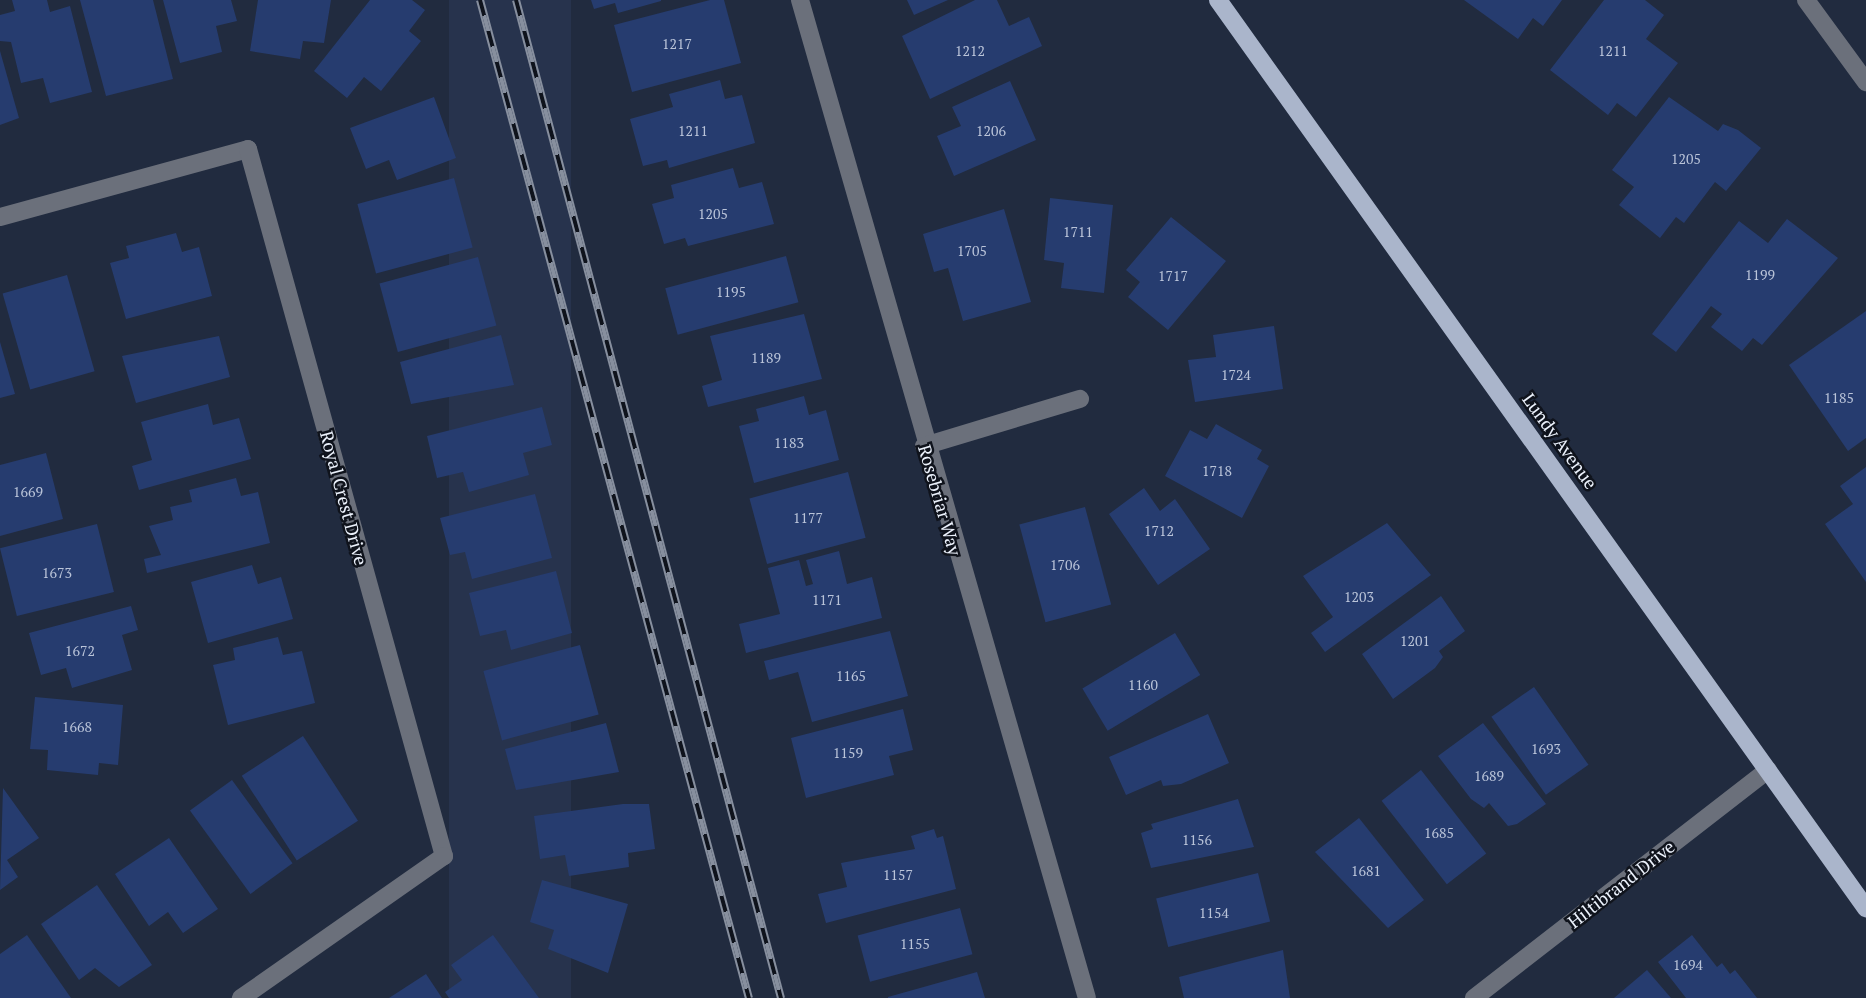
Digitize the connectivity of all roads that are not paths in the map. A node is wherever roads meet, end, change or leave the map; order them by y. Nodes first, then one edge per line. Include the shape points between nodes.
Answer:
1 (800, 0) edge
2 (1218, 0) edge
3 (1806, 0) edge
4 (1866, 82) edge
5 (0, 217) edge
6 (1080, 399) dead end
7 (924, 446) junction
8 (1769, 770) junction
9 (1866, 908) edge
10 (241, 998) edge
11 (1087, 998) edge
12 (1474, 998) edge

1 - 7 street, Rosebriar Way
2 - 8 main road, Lundy Avenue
3 - 4 street
5 - 10 street, Royal Crest Drive via 248,149 444,856
6 - 7 street
7 - 11 street, Rosebriar Way
8 - 9 main road, Lundy Avenue
8 - 12 street, Hiltibrand Drive

